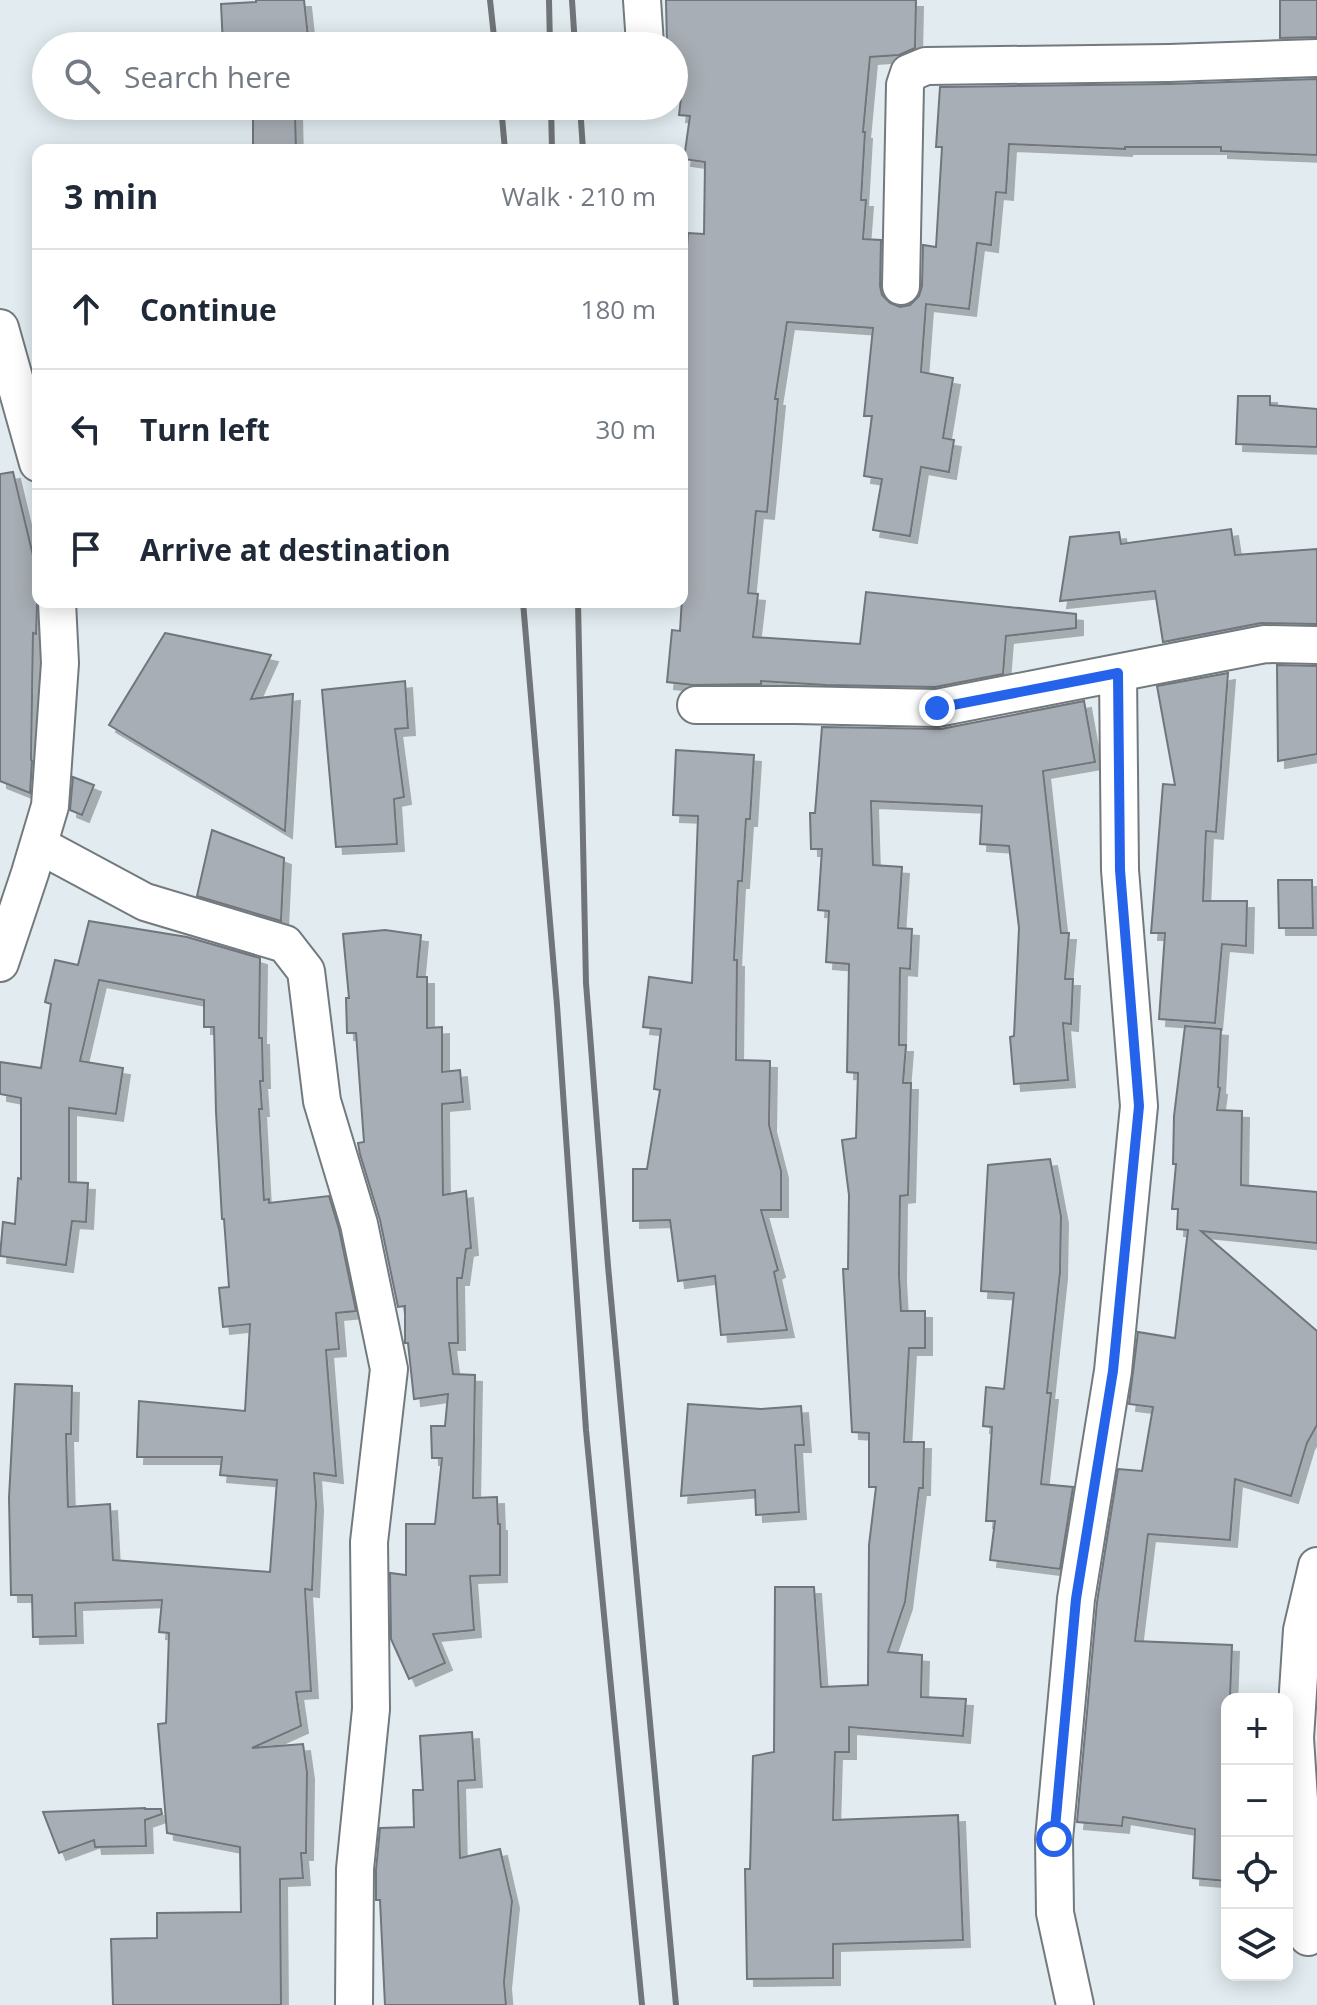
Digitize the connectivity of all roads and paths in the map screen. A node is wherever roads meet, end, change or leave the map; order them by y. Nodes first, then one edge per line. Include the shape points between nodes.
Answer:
1 (642, 0) edge
2 (644, 32) edge
3 (1317, 58) edge
4 (901, 286) dead end
5 (0, 328) edge
6 (32, 442) edge
7 (57, 608) edge
8 (1317, 645) edge
9 (1118, 673) junction
10 (696, 705) dead end
11 (39, 845) junction
12 (0, 963) edge
13 (1317, 1566) edge
14 (1308, 1937) dead end
15 (354, 2005) edge
16 (1075, 2005) edge

1 - 2 street
3 - 4 street via 926,66 909,73
5 - 6 street
7 - 11 street via 56,737 50,806
8 - 9 street via 1265,644
9 - 10 street via 937,708
9 - 16 street via 1120,870 1139,1106 1113,1371 1076,1599 1054,1839 1055,1913
11 - 12 street
11 - 15 street via 145,902 285,944 306,971 322,1101 359,1224 389,1369 369,1542 371,1709 355,1869
13 - 14 street via 1302,1630 1295,1738

